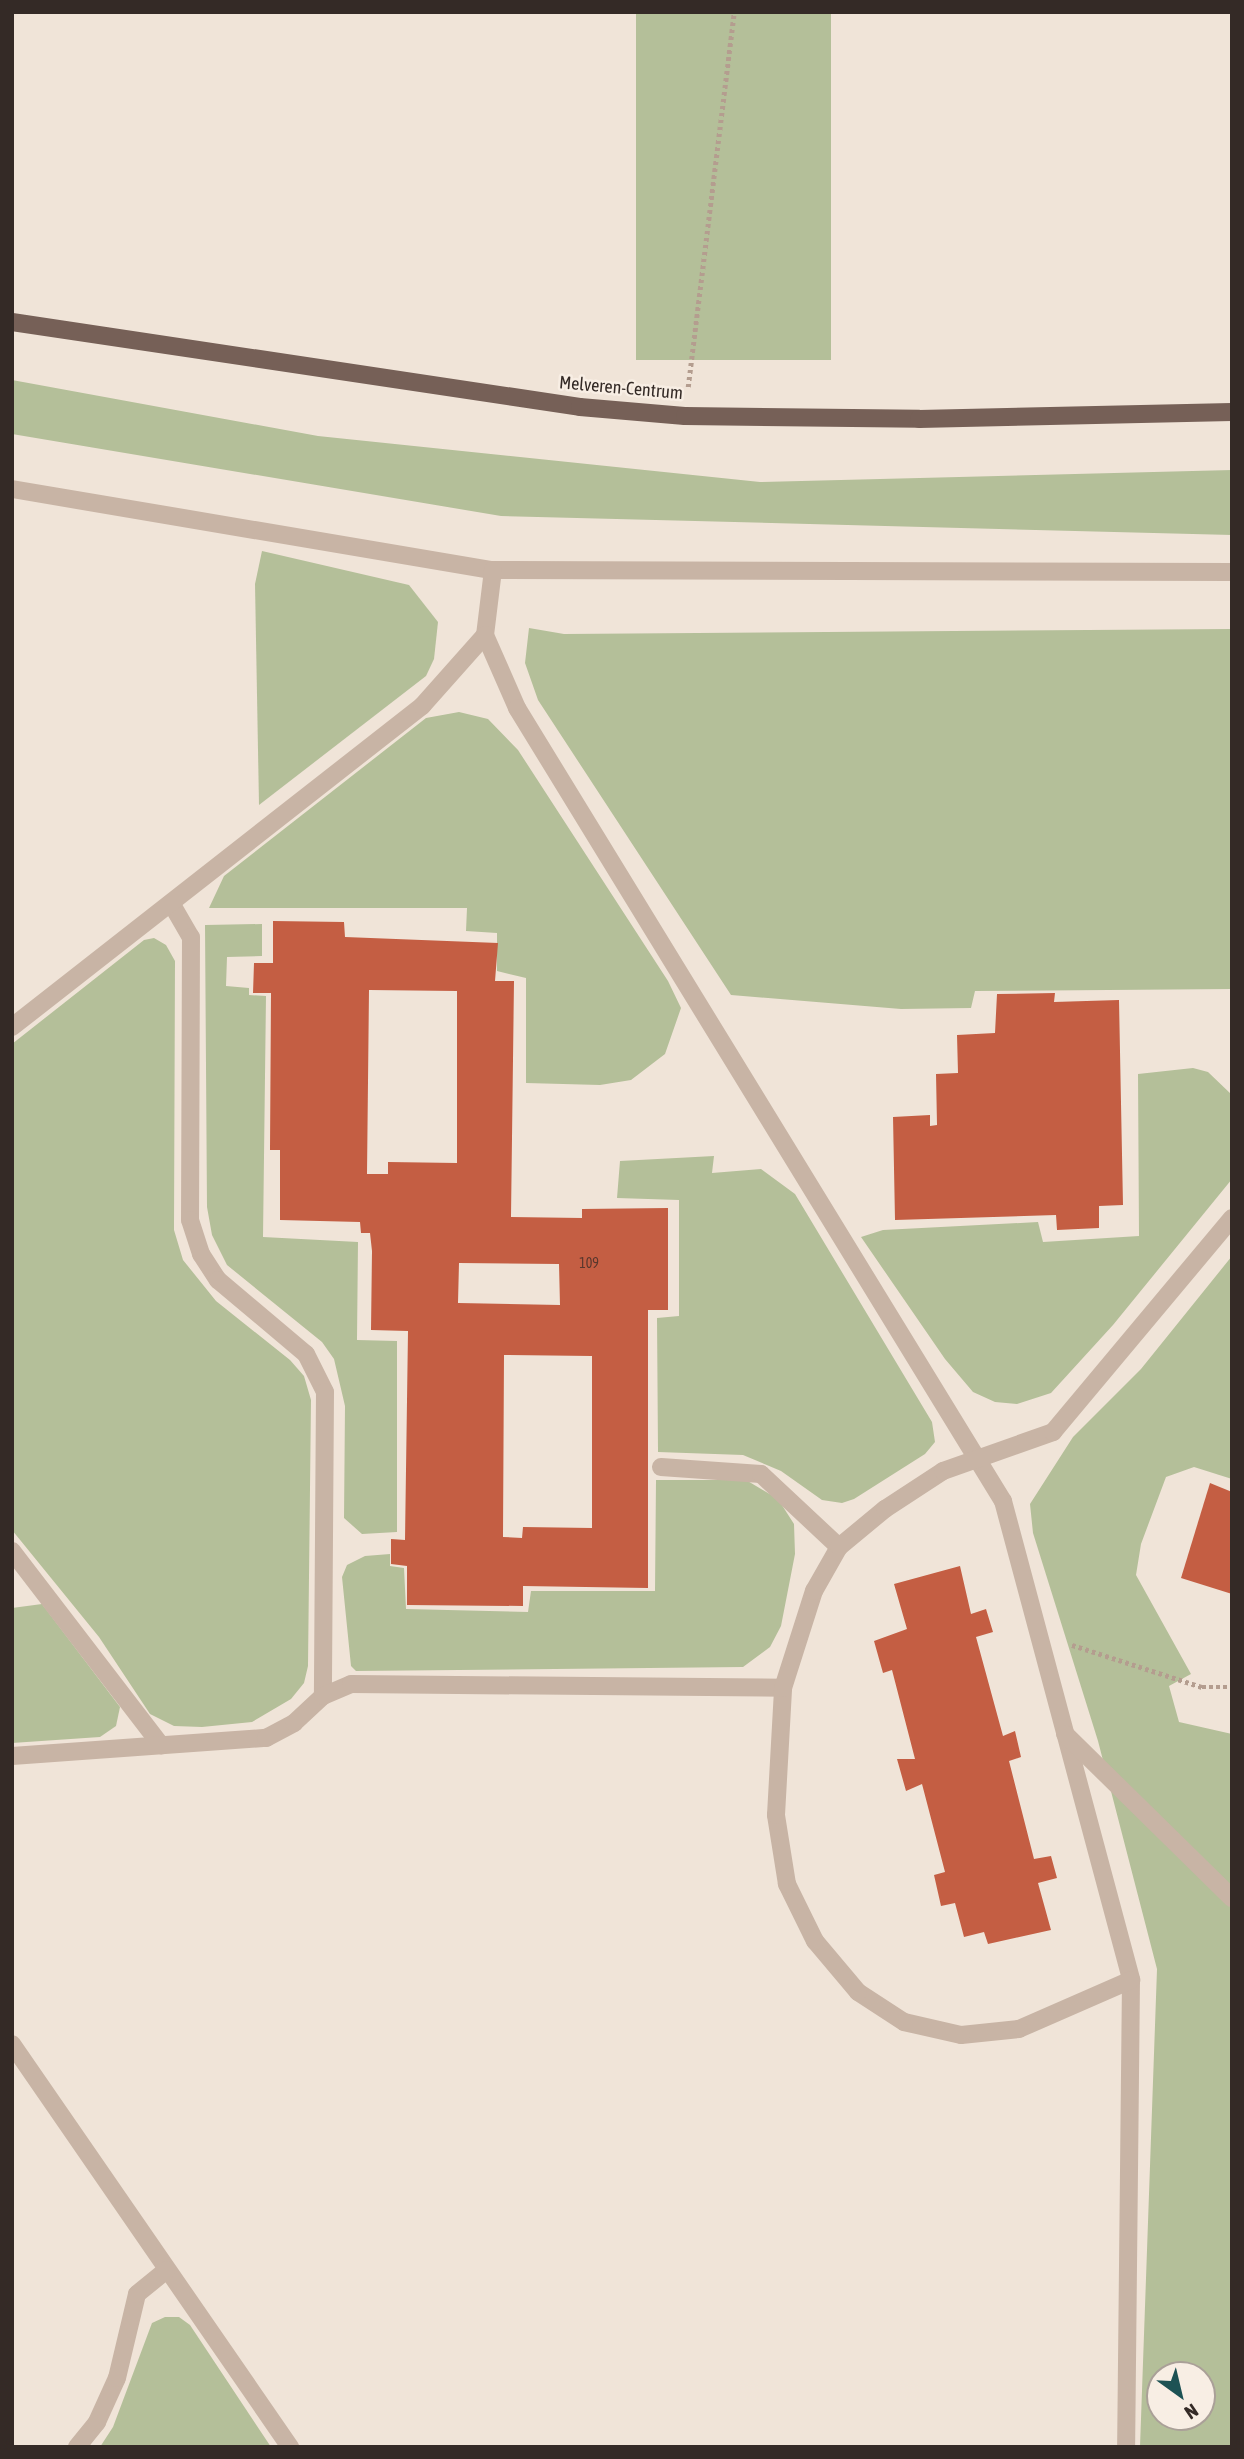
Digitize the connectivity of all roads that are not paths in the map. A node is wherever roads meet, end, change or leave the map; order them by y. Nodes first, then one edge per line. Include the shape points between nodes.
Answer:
1 (12, 322) edge
2 (1232, 411) edge
3 (12, 489) edge
4 (493, 569) junction
5 (1232, 572) edge
6 (485, 635) junction
7 (171, 903) junction
8 (12, 1027) edge
9 (1232, 1218) edge
10 (976, 1462) junction
11 (661, 1467) dead end
12 (839, 1546) junction
13 (12, 1551) edge
14 (783, 1688) junction
15 (323, 1696) junction
16 (1065, 1734) junction
17 (162, 1745) junction
18 (12, 1756) edge
19 (1232, 1898) edge
20 (1131, 1980) junction
21 (12, 2044) edge
22 (167, 2270) junction
23 (77, 2447) edge
24 (290, 2447) edge
25 (1126, 2447) edge

1 - 2 main road, Melveren-Centrum via 580,407 685,416 919,419
3 - 4 lane
4 - 5 lane
4 - 6 lane
6 - 7 lane via 422,706
6 - 10 lane via 517,708
7 - 8 lane
7 - 15 lane via 191,936 190,1220 201,1254 218,1280 306,1354 325,1392
9 - 10 lane via 1053,1432
10 - 12 lane via 943,1471
10 - 16 lane via 1003,1501
11 - 12 lane via 761,1474
12 - 14 lane via 814,1591
13 - 17 lane
14 - 15 lane via 351,1684
14 - 20 lane via 776,1815 788,1884 815,1941 858,1992 904,2022 961,2035 1019,2029
15 - 17 lane via 294,1723 266,1738
16 - 19 lane
16 - 20 lane
17 - 18 lane
20 - 25 lane
21 - 22 lane
22 - 23 lane via 137,2294 117,2378 97,2422
22 - 24 lane

